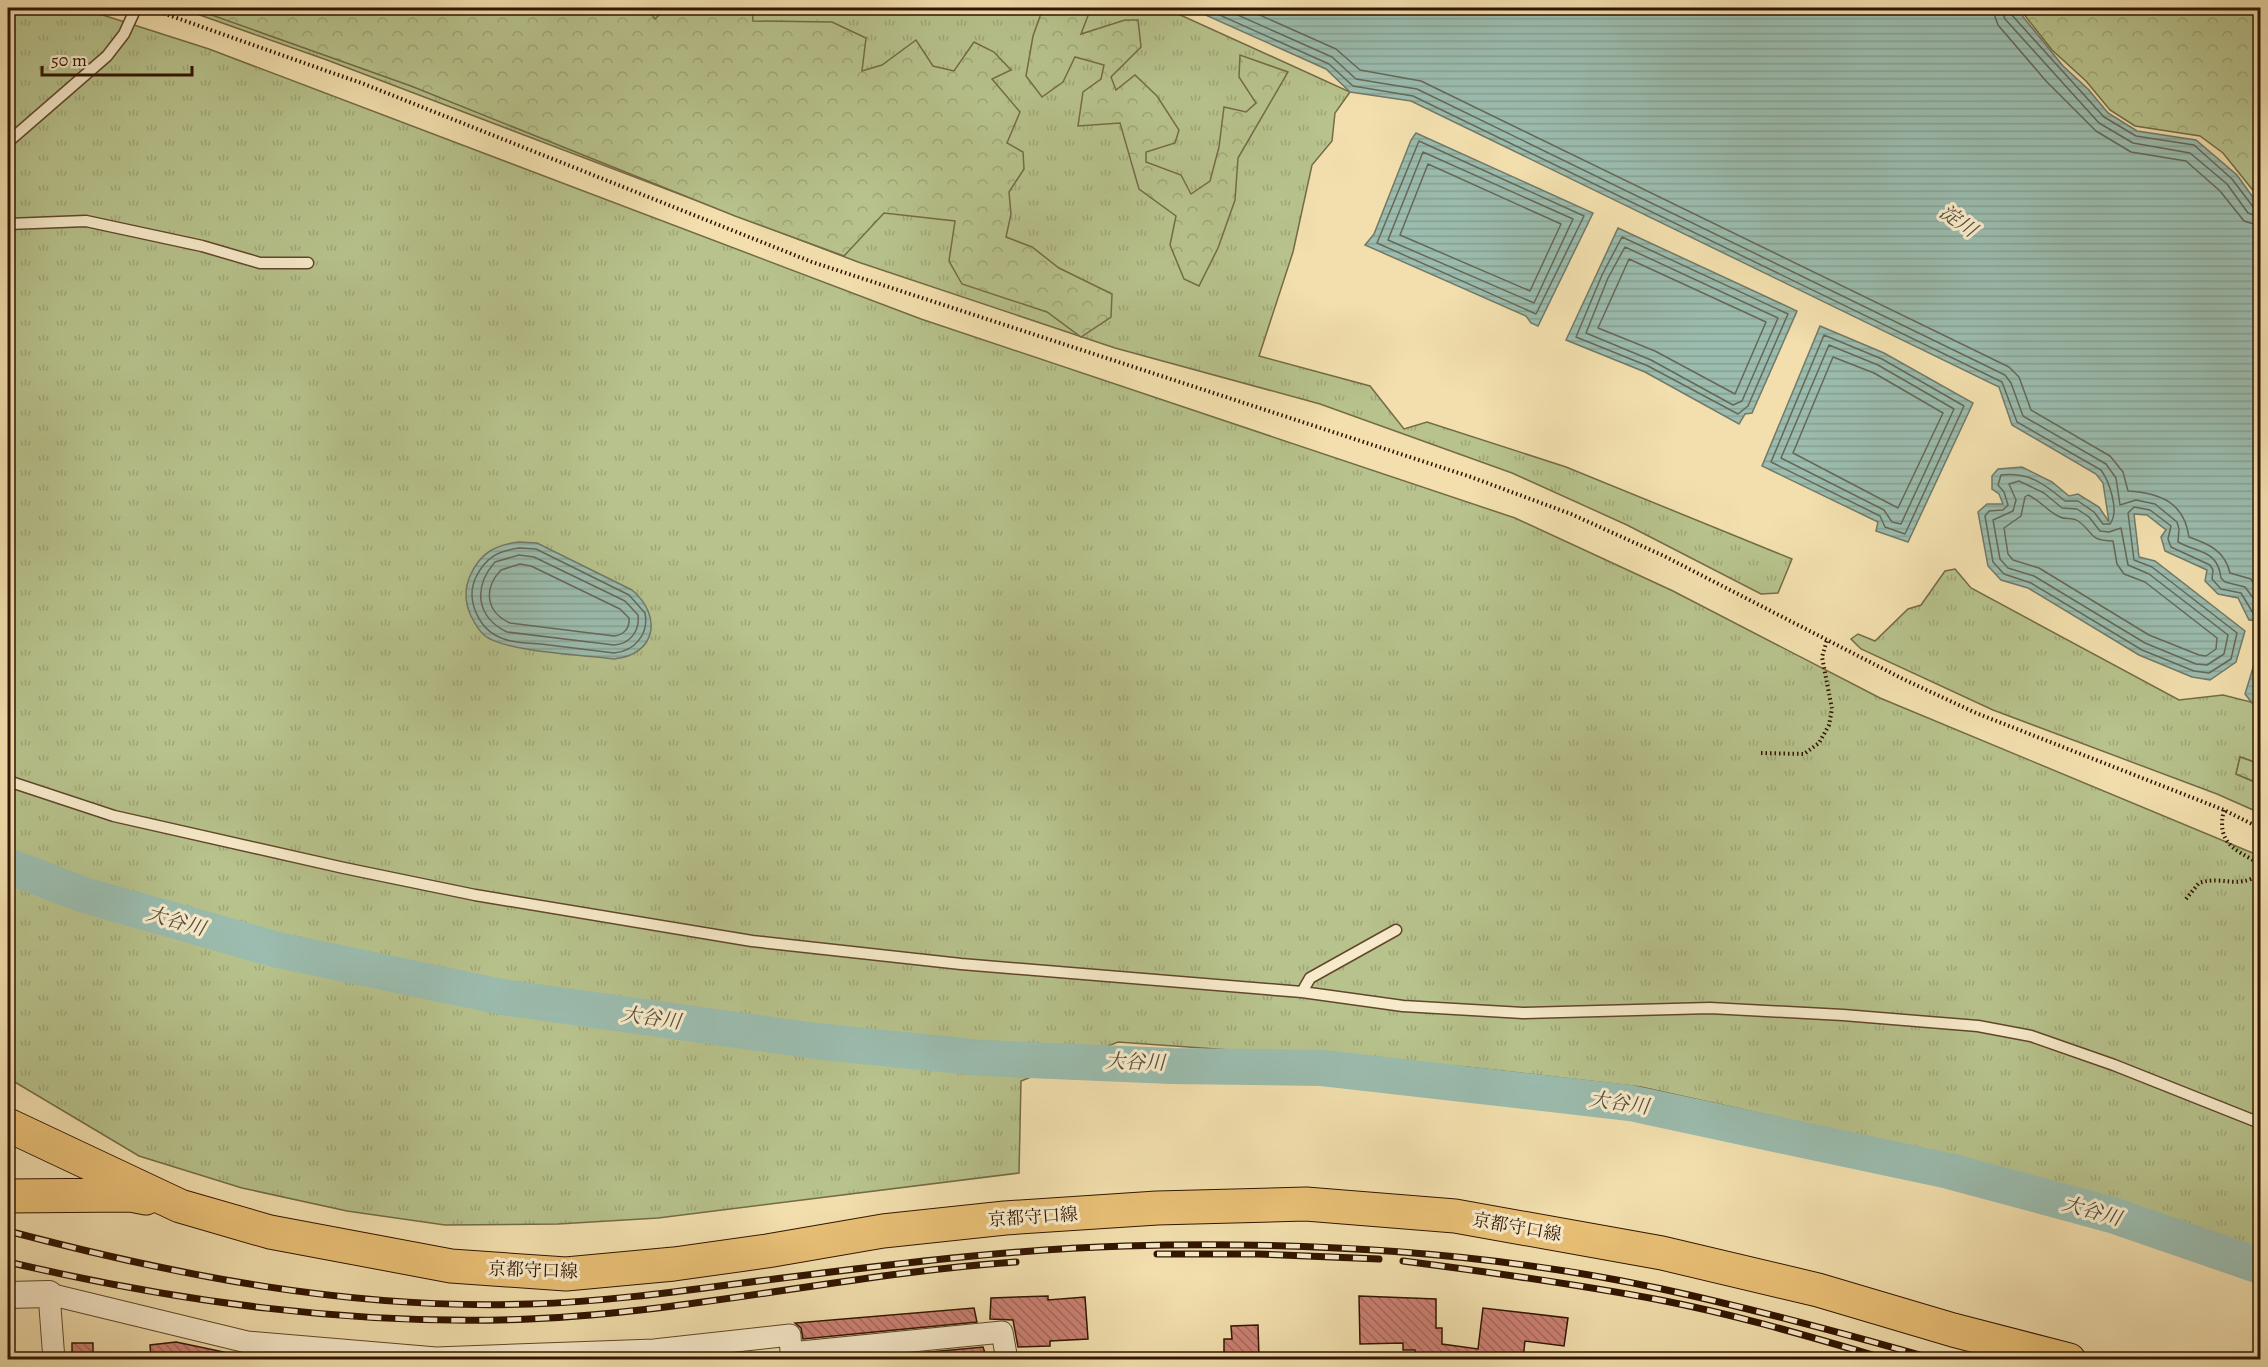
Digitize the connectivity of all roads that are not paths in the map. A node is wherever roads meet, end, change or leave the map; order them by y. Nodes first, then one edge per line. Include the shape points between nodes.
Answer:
1 (136, 8) edge
2 (8, 142) edge
3 (8, 224) edge
4 (308, 263) dead end
5 (8, 781) edge
6 (1396, 930) dead end
7 (1302, 992) junction
8 (2260, 1123) edge
9 (8, 1125) edge
10 (8, 1196) edge
11 (180, 1206) junction
12 (50, 1294) junction
13 (8, 1295) edge
14 (248, 1351) edge
15 (54, 1359) edge
16 (1007, 1359) edge
17 (2069, 1359) edge

1 - 2 lane via 124,34 107,56
3 - 4 lane via 86,221 260,263
5 - 7 lane via 114,816 312,861 652,927 961,964
6 - 7 lane via 1310,978
7 - 8 lane via 1403,1006 1523,1013 1710,1008 1978,1026 2031,1036
9 - 11 main road, 京都守口線
10 - 11 main road via 131,1195
11 - 17 main road, 京都守口線 via 270,1232 451,1266 566,1274 674,1264 883,1231 1122,1210 1306,1204 1455,1216 1662,1253 1774,1279
12 - 13 street
12 - 14 street
12 - 15 street
14 - 16 street via 436,1358 654,1350 790,1335 791,1353 1002,1332

